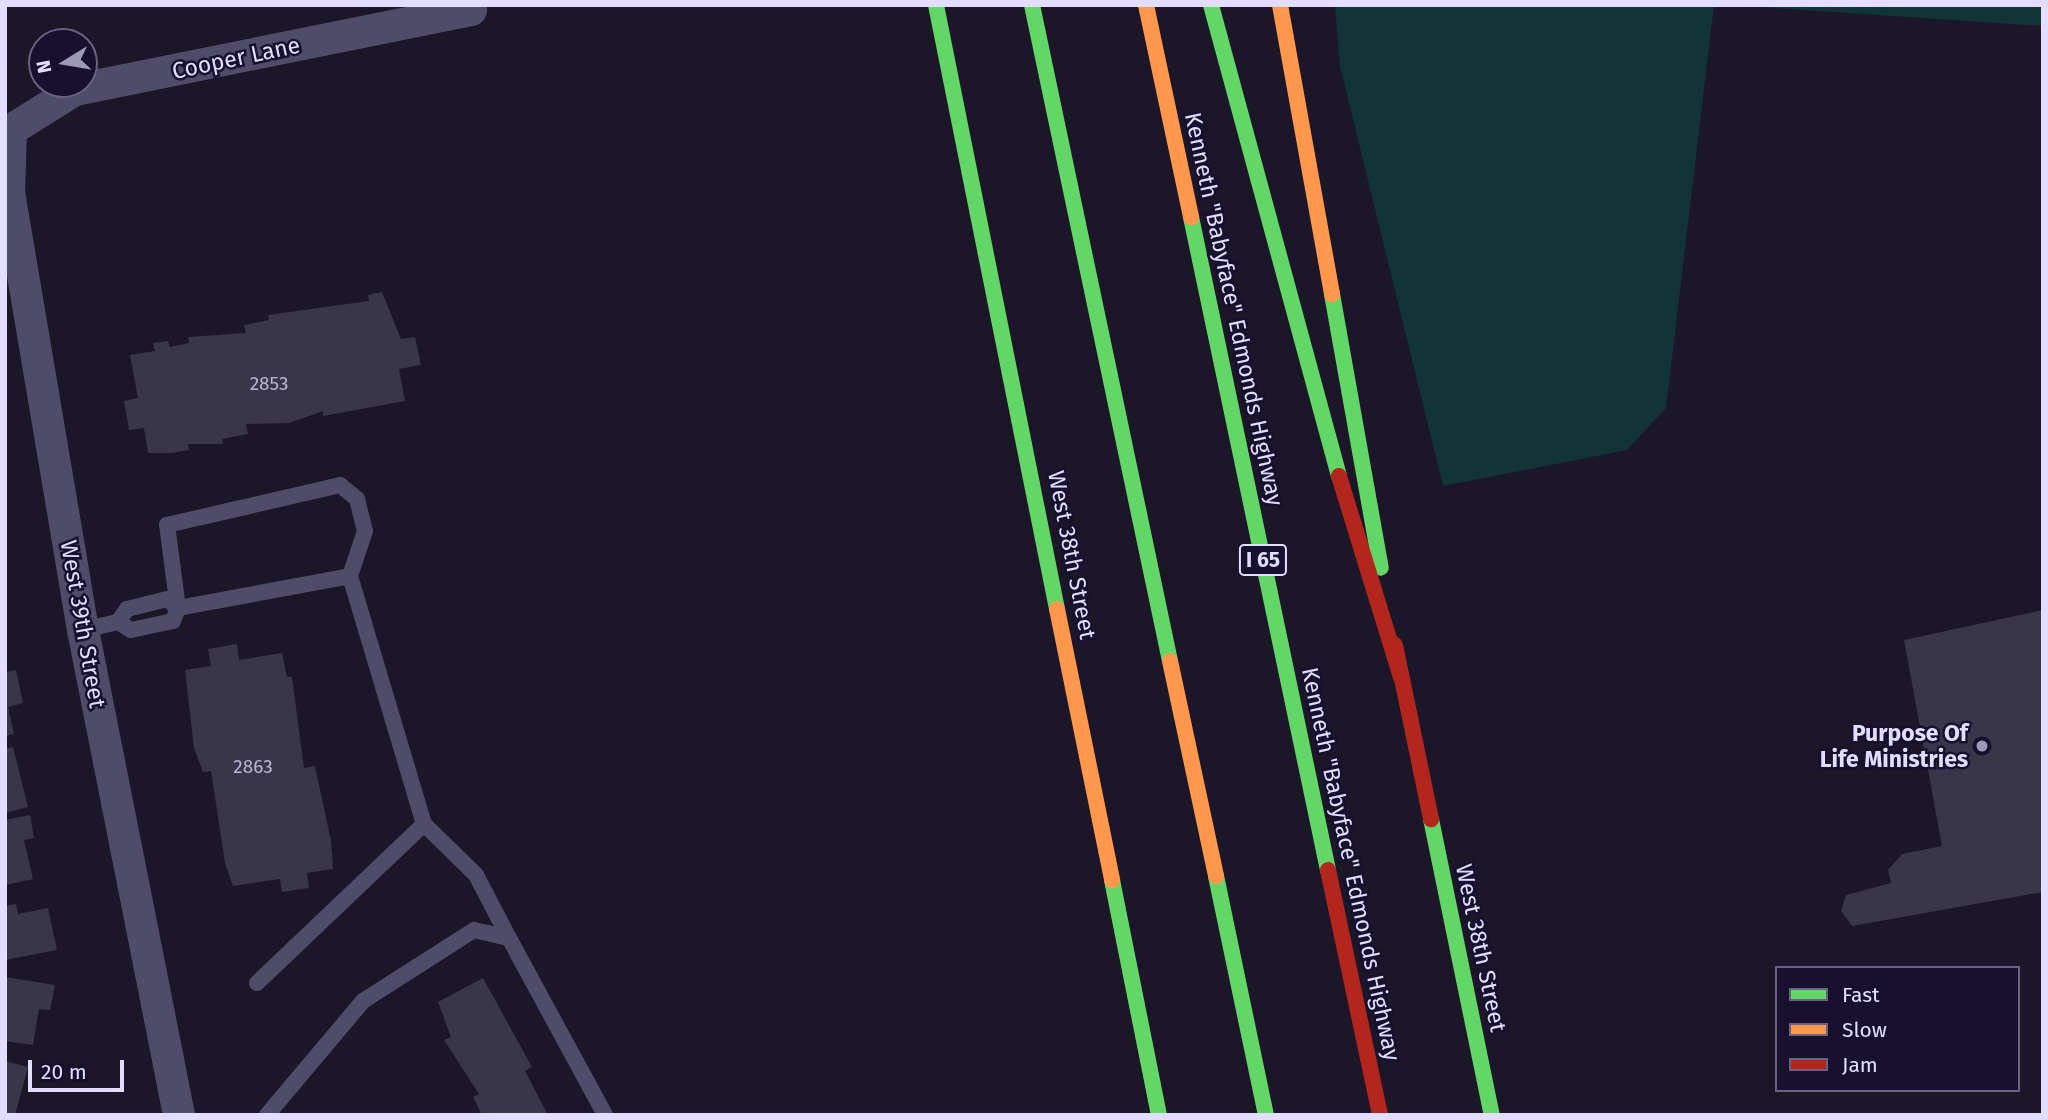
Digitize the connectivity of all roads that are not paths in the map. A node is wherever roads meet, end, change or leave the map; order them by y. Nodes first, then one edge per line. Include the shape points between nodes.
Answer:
1 (936, 5) edge
2 (1032, 5) edge
3 (1146, 5) edge
4 (1211, 5) edge
5 (1280, 5) edge
6 (471, 10) dead end
7 (11, 130) joint
8 (350, 576) junction
9 (177, 608) junction
10 (83, 630) junction
11 (1401, 678) junction
12 (424, 824) junction
13 (509, 938) junction
14 (257, 983) dead end
15 (179, 1115) edge
16 (267, 1115) edge
17 (605, 1115) edge
18 (1159, 1115) edge
19 (1266, 1115) edge
20 (1380, 1115) edge
21 (1492, 1115) edge

1 - 18 main road, West 38th Street
2 - 19 main road
3 - 20 main road, Kenneth "Babyface" Edmonds Highway / I 65
4 - 11 main road via 1316,399
5 - 11 main road, West 38th Street
6 - 7 street, Cooper Lane via 75,90
7 - 10 street, West 39th Street via 9,194
8 - 9 lane
8 - 9 lane via 365,531 357,499 340,485 167,525
8 - 12 lane
9 - 10 lane via 167,599 127,609 118,622
10 - 15 street, West 39th Street
11 - 21 main road, West 38th Street
12 - 13 lane via 476,875
12 - 14 lane
13 - 16 lane via 474,930 363,1001
13 - 17 lane

